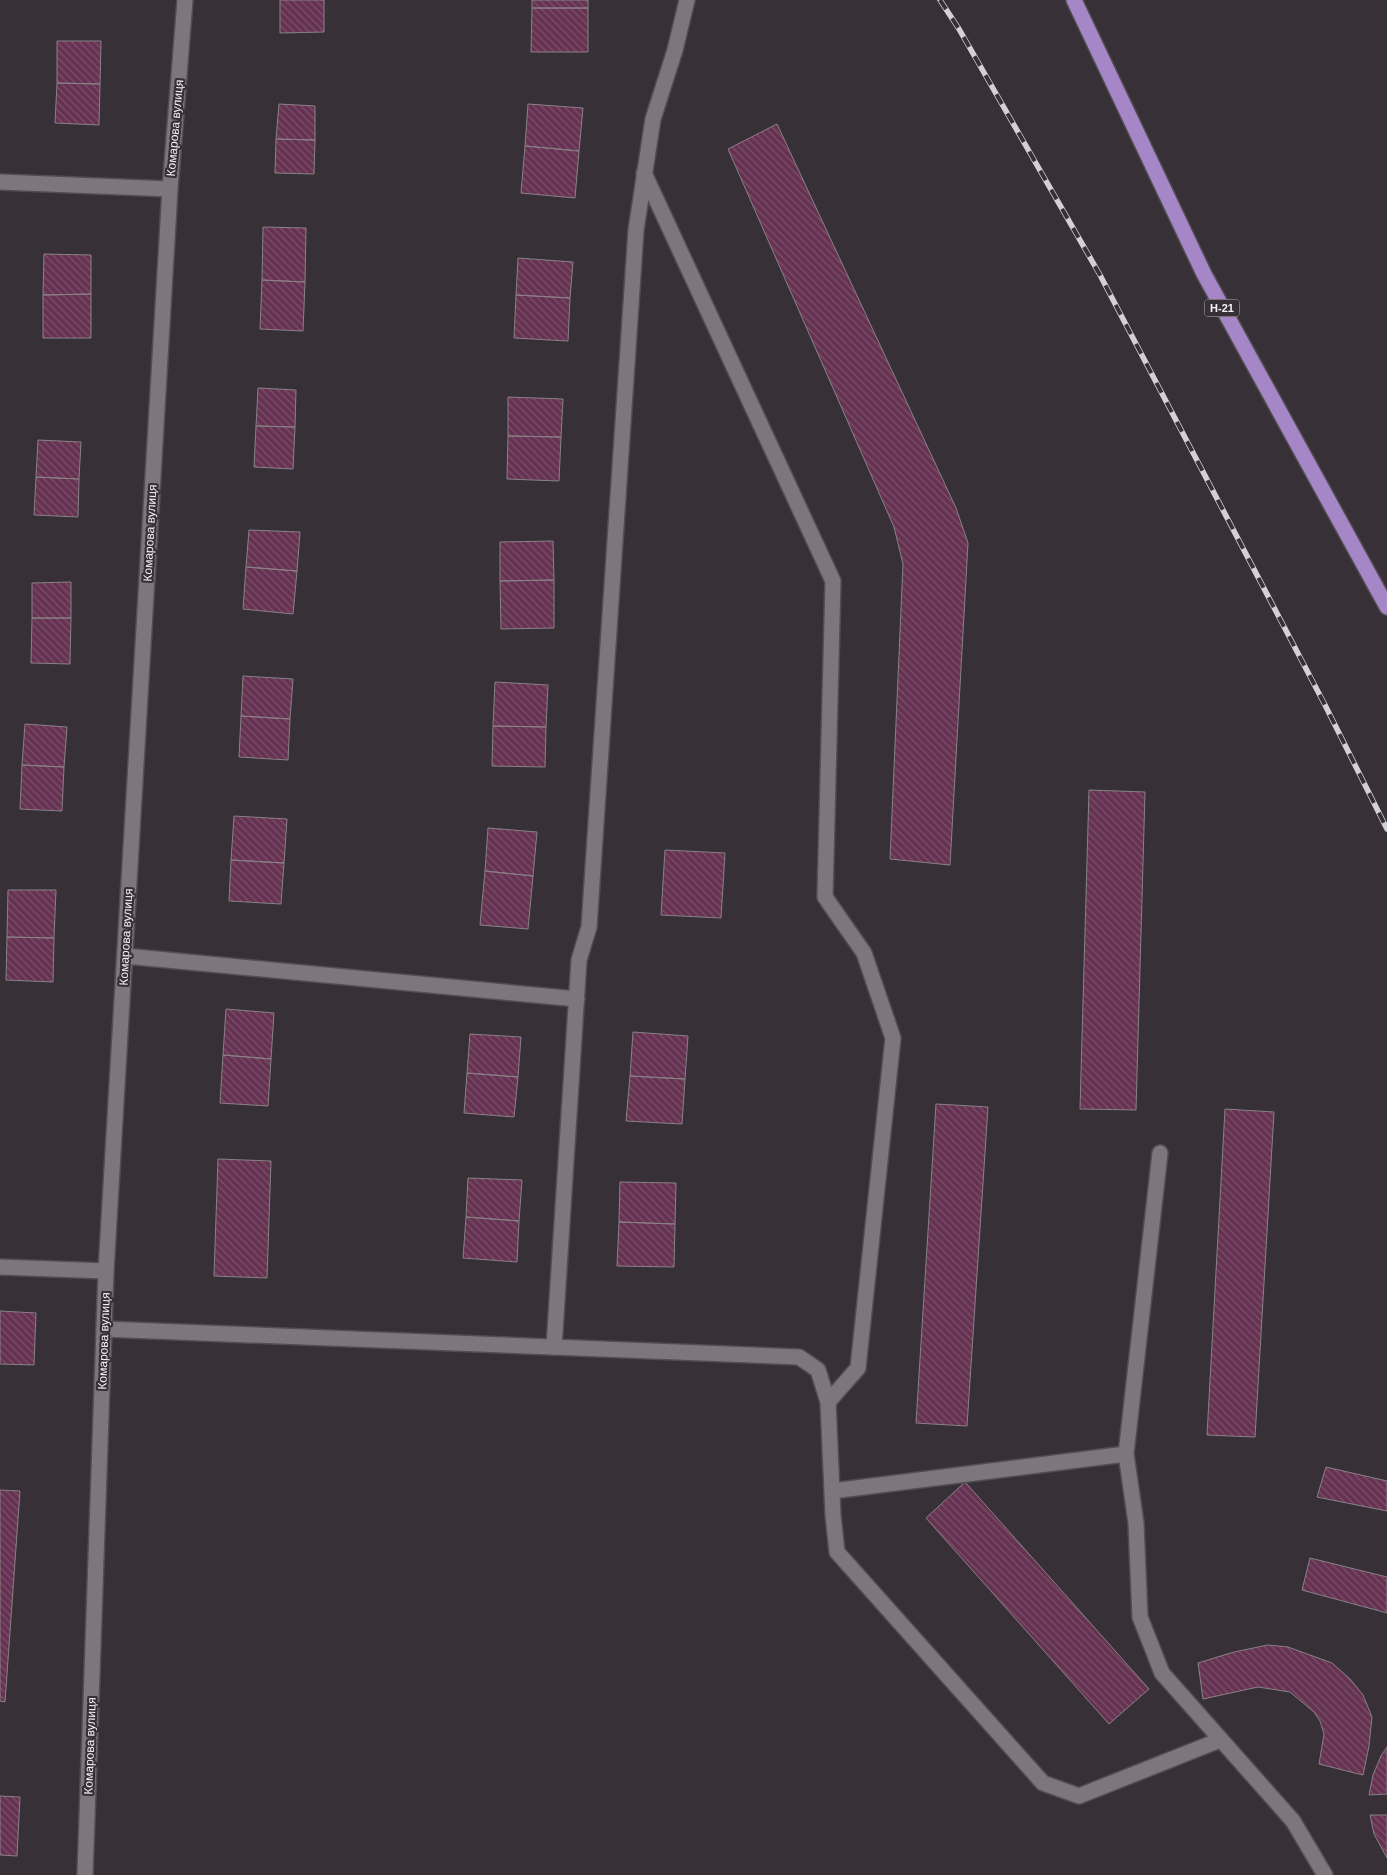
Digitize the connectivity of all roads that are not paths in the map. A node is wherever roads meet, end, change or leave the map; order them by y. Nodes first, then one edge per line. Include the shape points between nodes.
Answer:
1 (185, 0) edge
2 (687, 0) edge
3 (1074, 0) edge
4 (644, 173) junction
5 (0, 182) edge
6 (170, 189) junction
7 (1387, 607) edge
8 (125, 956) junction
9 (577, 999) junction
10 (1160, 1153) dead end
11 (0, 1267) edge
12 (106, 1271) junction
13 (104, 1329) junction
14 (554, 1347) junction
15 (828, 1402) junction
16 (1126, 1454) junction
17 (832, 1491) junction
18 (1220, 1740) junction
19 (85, 1875) edge
20 (1325, 1875) edge

1 - 6 street, Комарова вулиця
2 - 4 street via 676,50 653,119
3 - 7 main road, Н-21 via 1204,274
4 - 9 street via 636,230 589,927 579,960
4 - 15 street via 833,581 825,898 864,953 893,1038 858,1368
5 - 6 street
6 - 8 street, Комарова вулиця
8 - 9 street
8 - 12 street, Комарова вулиця
9 - 14 street
10 - 16 street
11 - 12 street
12 - 13 street, Комарова вулиця
13 - 14 street
13 - 19 street, Комарова вулиця
14 - 15 street via 799,1357 818,1370
15 - 17 street
16 - 17 street
16 - 18 street via 1136,1523 1140,1617 1162,1673
17 - 18 street via 838,1552 1043,1784 1079,1796
18 - 20 street via 1293,1820

